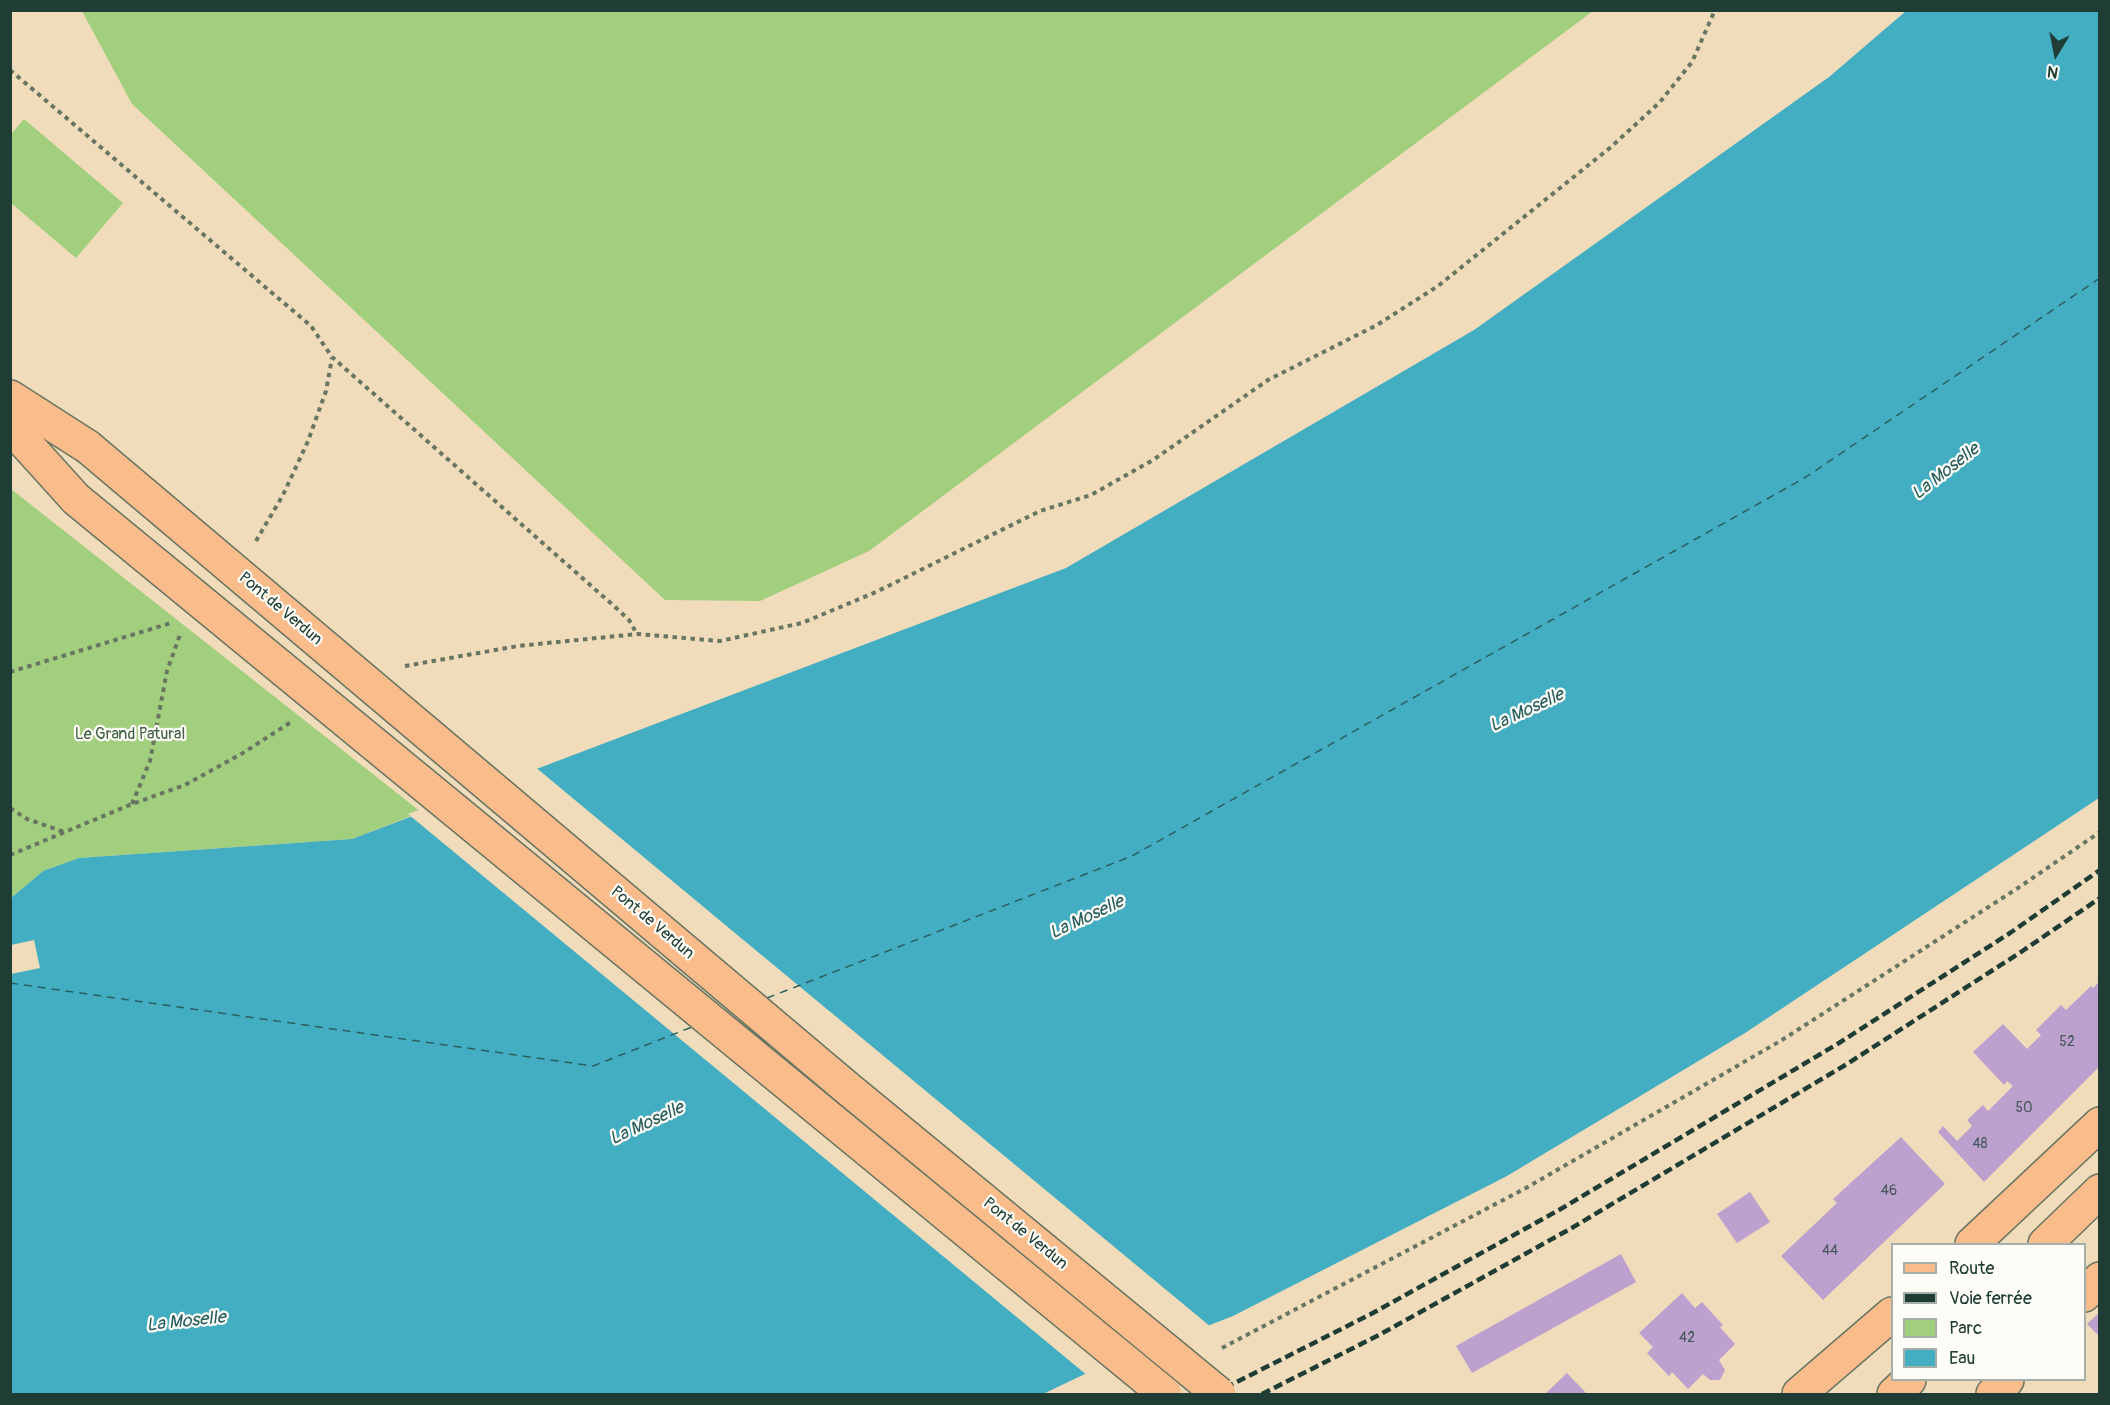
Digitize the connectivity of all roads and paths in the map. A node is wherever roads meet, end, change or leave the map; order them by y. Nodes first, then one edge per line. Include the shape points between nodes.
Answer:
1 (1715, 10) edge
2 (10, 70) edge
3 (10, 397) edge
4 (10, 426) edge
5 (175, 622) dead end
6 (637, 634) junction
7 (404, 666) dead end
8 (10, 672) edge
9 (297, 719) dead end
10 (10, 808) edge
11 (2100, 832) edge
12 (65, 833) junction
13 (10, 855) edge
14 (2100, 1124) edge
15 (2100, 1191) edge
16 (1974, 1243) edge
17 (2047, 1243) edge
18 (2100, 1279) edge
19 (2086, 1294) edge
20 (1891, 1316) edge
21 (1213, 1352) dead end
22 (1908, 1381) edge
23 (2006, 1381) edge
24 (1165, 1395) edge
25 (1220, 1395) edge
26 (1799, 1395) edge
27 (1894, 1395) edge
28 (1993, 1395) edge

1 - 6 path via 1692,62 1660,102 1611,147 1438,286 1377,325 1268,380 1153,460 1090,495 1040,511 876,592 802,623 720,641
2 - 6 path via 311,326 332,357 614,606
3 - 25 main road, Pont de Verdun, bridge via 88,447 836,1079
4 - 24 main road, bridge via 76,499
5 - 8 path
6 - 7 path via 518,646
9 - 12 path via 185,785
10 - 12 path
11 - 21 path via 1782,1040 1526,1188
12 - 13 path
14 - 16 main road
15 - 17 main road
18 - 19 main road
20 - 26 main road
22 - 27 main road
23 - 28 main road

